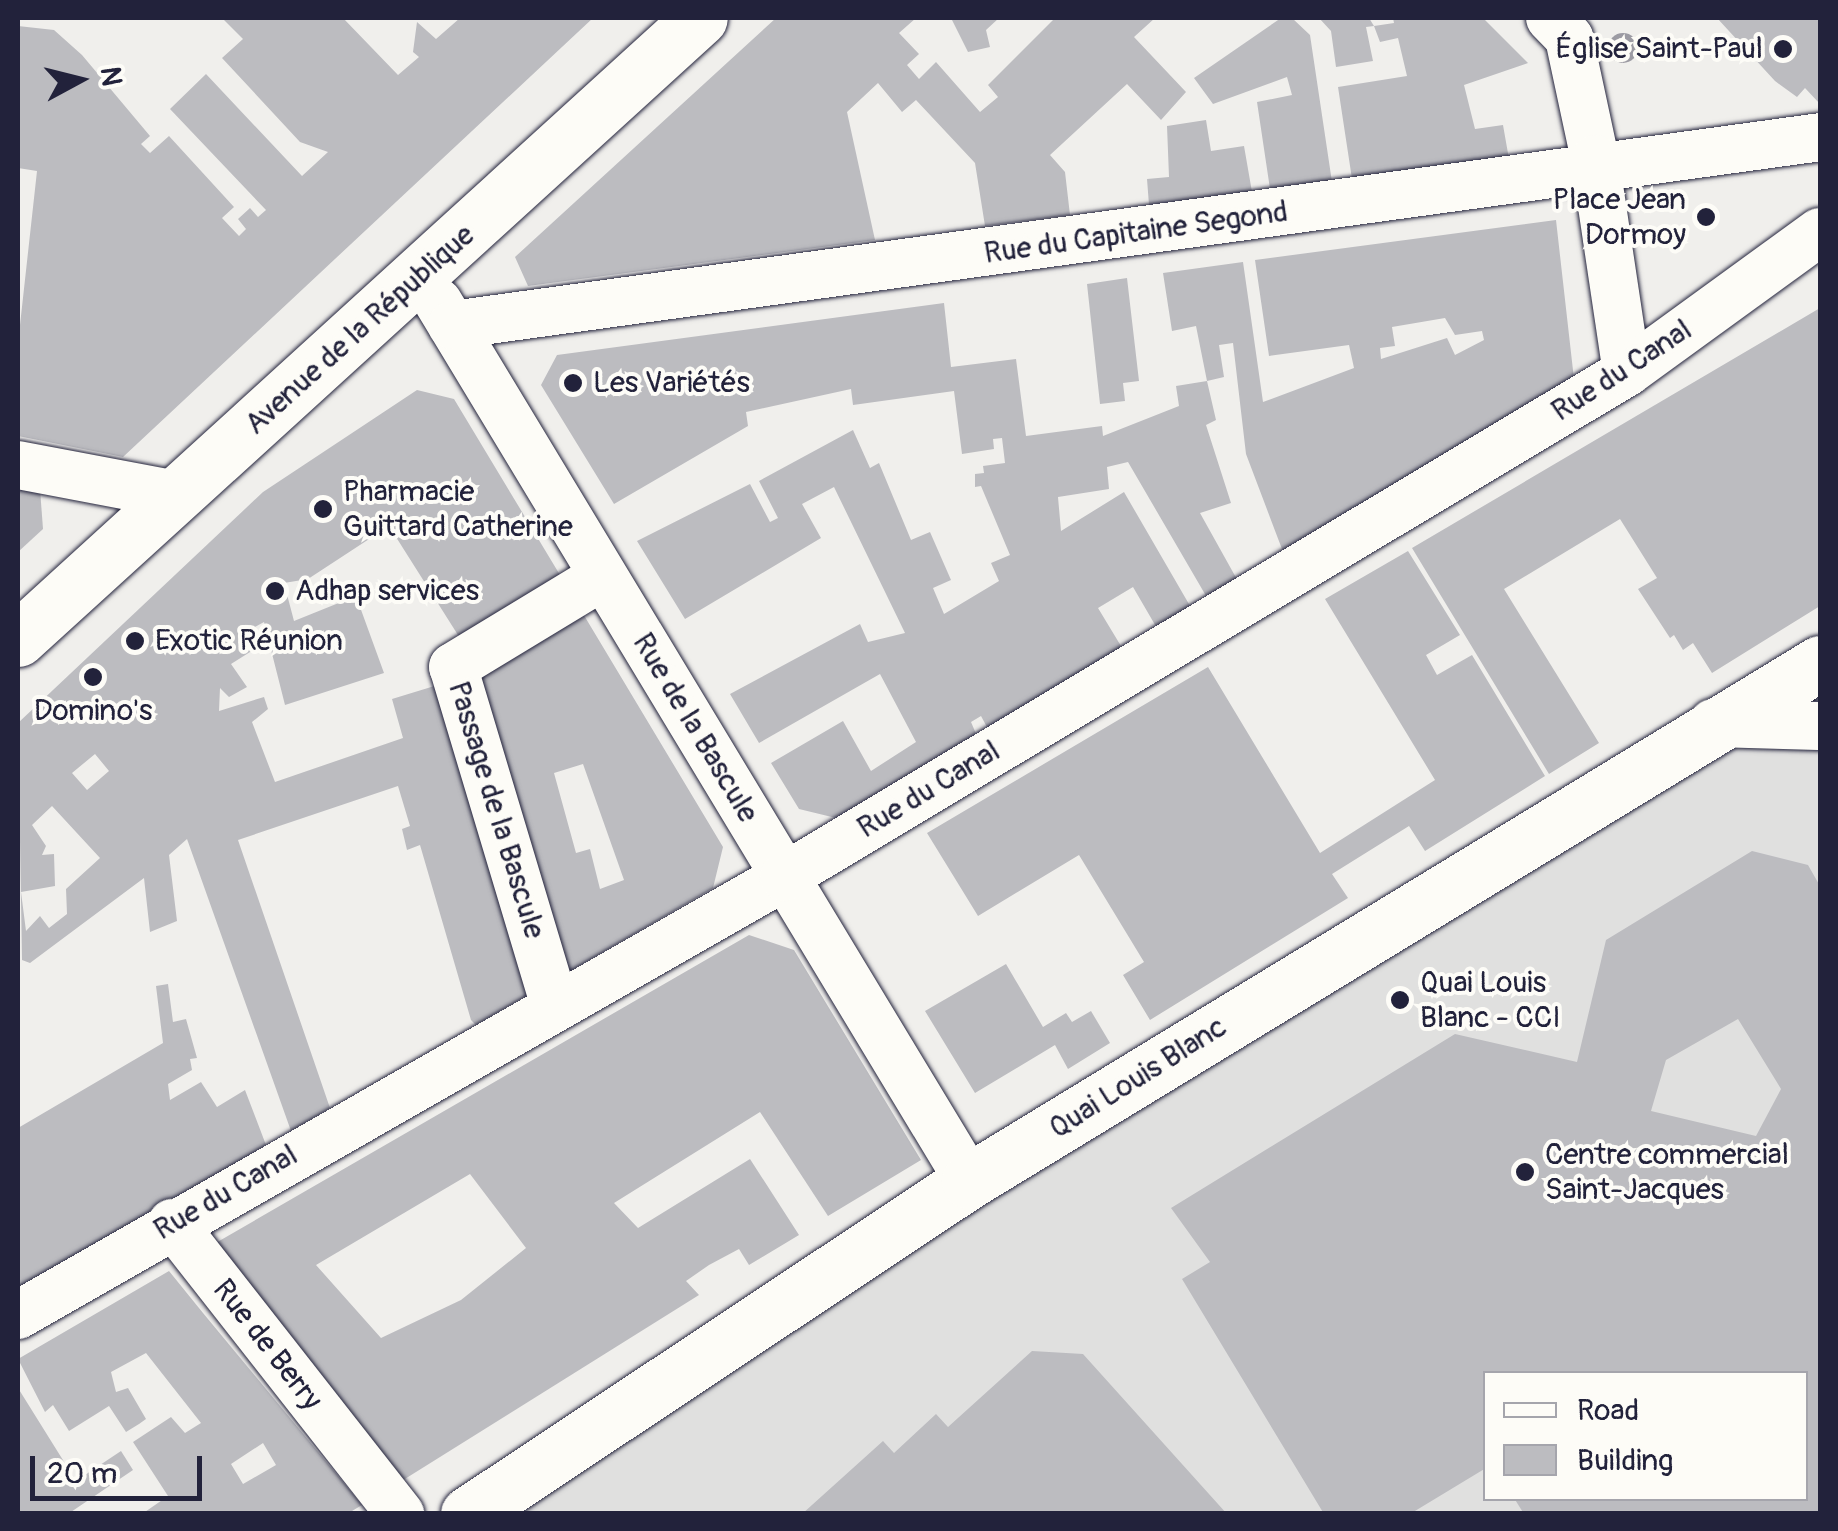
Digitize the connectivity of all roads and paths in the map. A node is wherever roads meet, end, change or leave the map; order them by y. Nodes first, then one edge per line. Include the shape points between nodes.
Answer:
1 (700, 18) edge
2 (1550, 18) edge
3 (1820, 136) edge
4 (1598, 170) junction
5 (1820, 232) edge
6 (422, 276) junction
7 (452, 325) junction
8 (1627, 372) junction
9 (18, 465) edge
10 (177, 495) junction
11 (604, 576) junction
12 (18, 638) edge
13 (1820, 664) edge
14 (1713, 724) junction
15 (1820, 726) edge
16 (784, 877) junction
17 (555, 1006) junction
18 (969, 1181) junction
19 (172, 1224) junction
20 (18, 1315) edge
21 (400, 1514) edge
22 (468, 1514) edge

1 - 6 main road, Avenue de la République
2 - 4 street via 1569,38
3 - 4 street, Rue du Capitaine Segond
4 - 7 street, Rue du Capitaine Segond
4 - 8 street
5 - 8 street, Rue du Canal
6 - 7 street, Rue de la Bascule
6 - 10 main road, Avenue de la République
7 - 11 street, Rue de la Bascule
8 - 16 street, Rue du Canal
9 - 10 street
10 - 12 main road, Avenue de la République
11 - 16 street, Rue de la Bascule
11 - 17 street, Passage de la Bascule via 453,666
13 - 14 main road, Quai Louis Blanc
14 - 15 street
14 - 18 main road, Quai Louis Blanc
16 - 17 street, Rue du Canal
16 - 18 street, Rue de la Bascule
17 - 19 street, Rue du Canal
18 - 22 main road, Quai Louis Blanc
19 - 20 street, Rue du Canal
19 - 21 street, Rue de Berry

